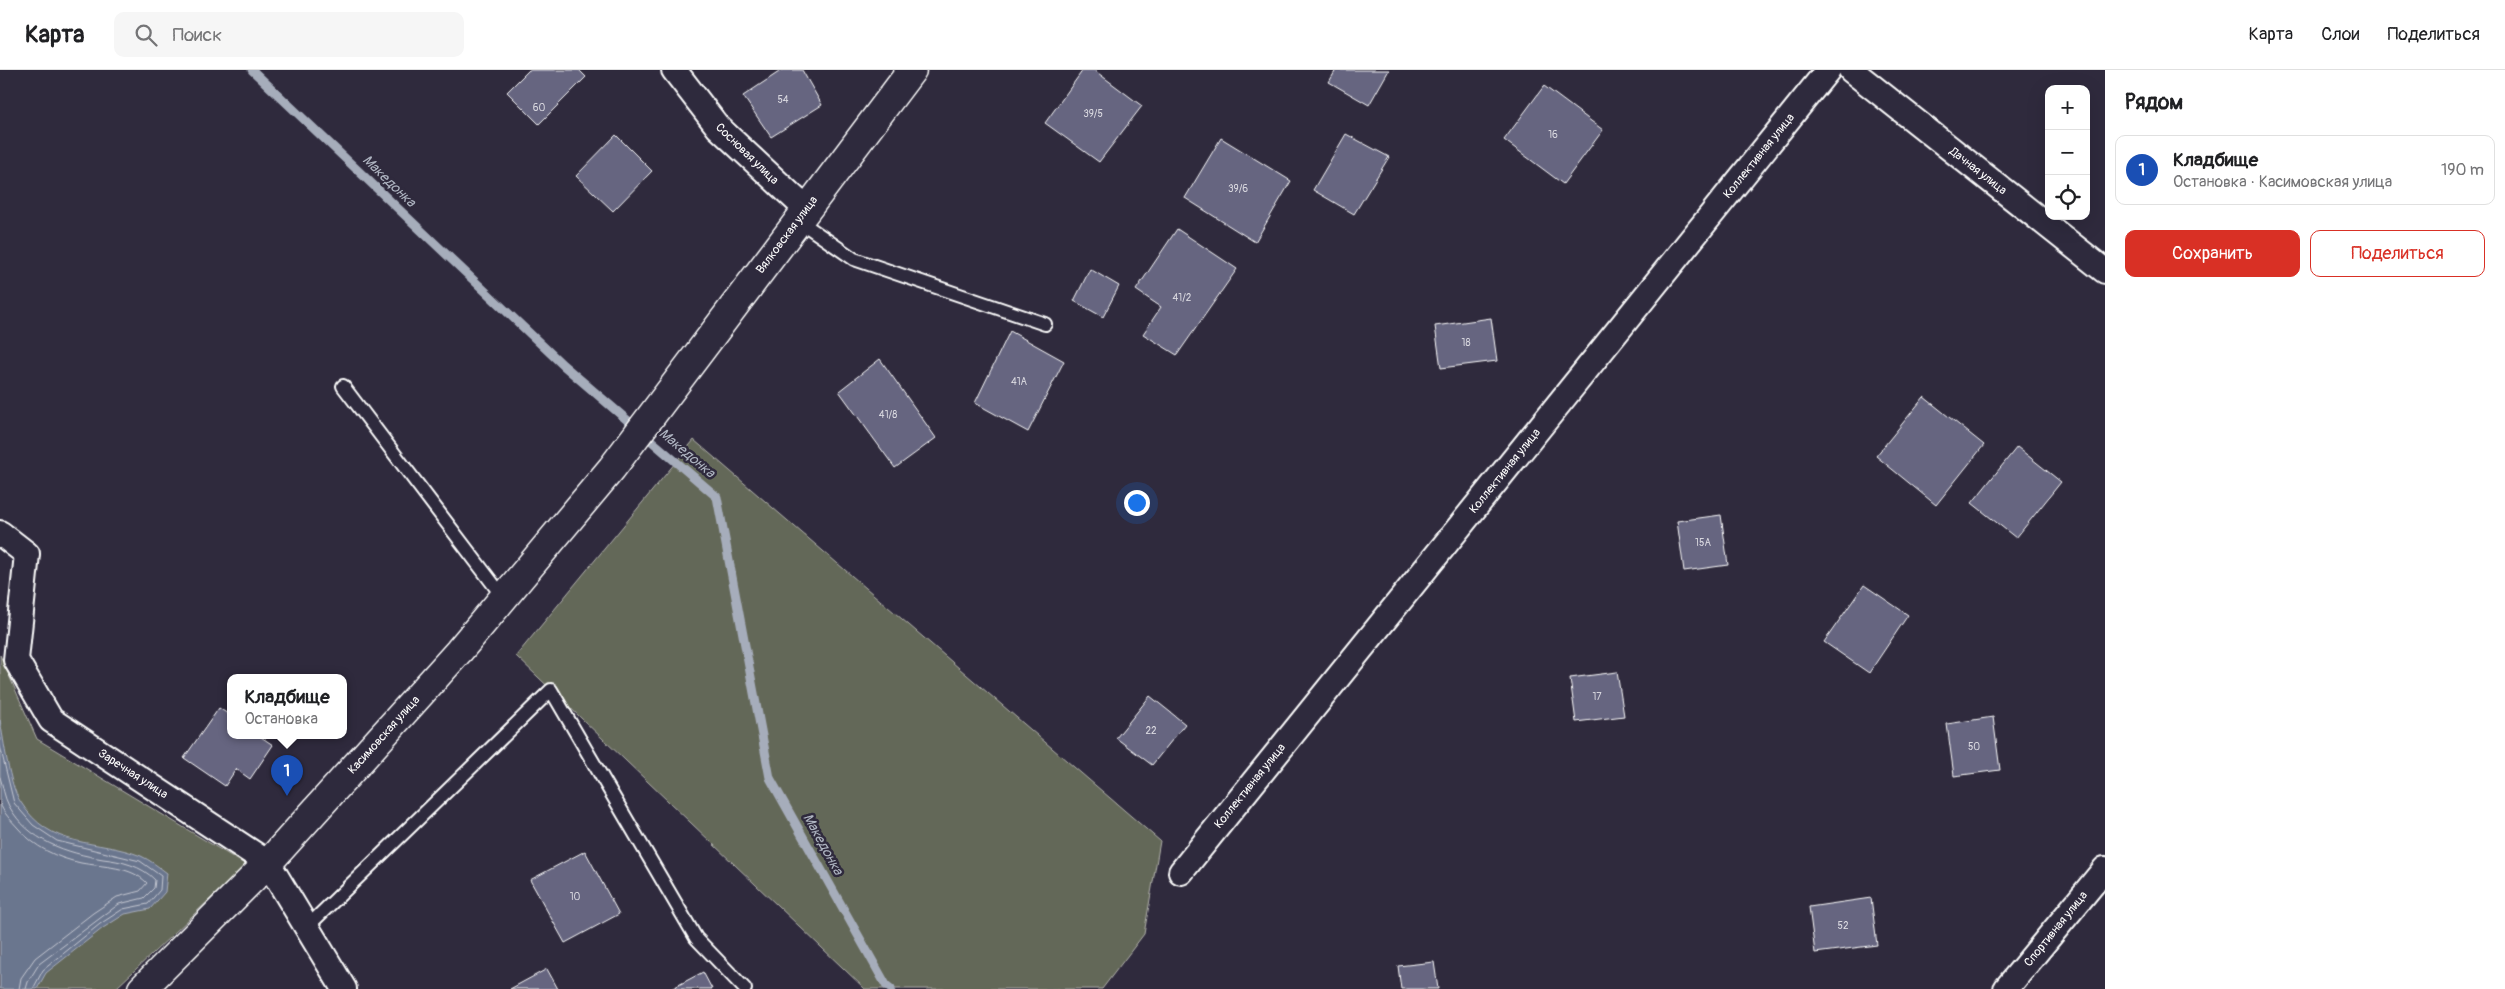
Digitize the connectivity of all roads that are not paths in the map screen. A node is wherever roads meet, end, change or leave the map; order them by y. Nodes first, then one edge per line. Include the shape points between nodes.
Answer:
1 (674, 70) edge
2 (912, 70) edge
3 (1828, 70) edge
4 (1851, 70) edge
5 (802, 215) junction
6 (2105, 271) edge
7 (1045, 324) dead end
8 (343, 386) dead end
9 (612, 468) joint
10 (0, 533) edge
11 (503, 598) junction
12 (268, 863) junction
13 (2105, 869) edge
14 (1181, 872) dead end
15 (307, 927) junction
16 (142, 989) edge
17 (344, 989) edge
18 (745, 989) edge
19 (2006, 989) edge

1 - 5 street, Сосновая улица via 718,127
2 - 5 main road, Вялковская улица
3 - 14 street, Коллективная улица
4 - 6 street, Дачная улица
5 - 7 lane via 854,259
5 - 9 main road, Вялковская улица
8 - 11 lane
9 - 11 main road, Касимовская улица
10 - 12 street, Заречная улица via 27,554 16,660 51,720
11 - 12 main road, Касимовская улица via 460,651
12 - 15 street, Заречная улица
12 - 16 main road, Касимовская улица
13 - 19 street, Спортивная улица
15 - 17 street, Заречная улица
15 - 18 lane via 551,690 696,938

